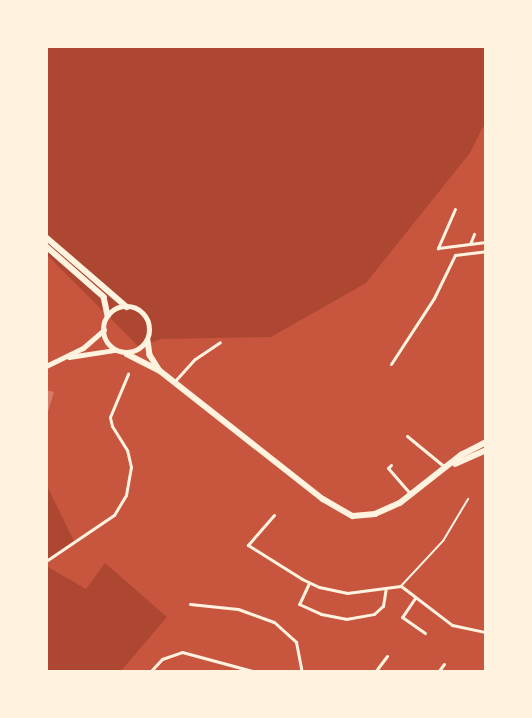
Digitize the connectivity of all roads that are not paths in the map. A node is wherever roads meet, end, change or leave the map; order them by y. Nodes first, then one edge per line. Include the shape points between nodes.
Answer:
1 (455, 209) dead end
2 (474, 234) dead end
3 (46, 237) edge
4 (486, 242) edge
5 (470, 244) junction
6 (46, 246) edge
7 (486, 251) edge
8 (127, 307) junction
9 (108, 316) junction
10 (104, 330) junction
11 (148, 341) junction
12 (220, 342) dead end
13 (115, 350) junction
14 (127, 354) junction
15 (61, 359) junction
16 (391, 364) dead end
17 (46, 366) edge
18 (159, 370) junction
19 (128, 374) dead end
20 (173, 382) junction
21 (407, 436) dead end
22 (486, 442) edge
23 (486, 446) edge
24 (486, 450) edge
25 (391, 465) dead end
26 (448, 467) junction
27 (411, 495) junction
28 (468, 499) dead end
29 (274, 515) dead end
30 (46, 561) edge
31 (309, 583) junction
32 (401, 586) junction
33 (386, 588) junction
34 (486, 590) edge
35 (415, 598) junction
36 (486, 599) edge
37 (190, 604) dead end
38 (486, 619) edge
39 (425, 633) dead end
40 (485, 634) edge
41 (387, 656) dead end
42 (444, 664) dead end
43 (150, 672) edge
44 (256, 672) edge
45 (302, 672) edge
46 (375, 672) edge
47 (438, 672) edge

1 - 5 street via 438,248
2 - 5 street
3 - 8 main road
4 - 5 street
6 - 9 main road via 104,297
7 - 16 street via 455,255 434,298
8 - 9 main road
8 - 11 main road via 145,315 150,327
9 - 10 main road
10 - 13 main road via 109,345
10 - 15 main road via 83,348
11 - 14 main road via 139,350
11 - 18 main road via 150,355
12 - 20 street via 195,359
13 - 14 main road
13 - 15 main road
14 - 18 main road
15 - 17 main road
18 - 20 main road
19 - 30 street via 110,417 132,467 126,495 114,515
20 - 27 main road via 342,512 353,516 375,514
21 - 26 street
22 - 26 main road
23 - 26 main road
24 - 26 main road
25 - 27 street via 388,468
26 - 27 main road
28 - 32 lane via 443,541
29 - 31 street via 248,545
31 - 33 street via 347,593
31 - 33 street via 299,604 321,614 346,618 374,614 384,606
32 - 33 street
32 - 35 street
34 - 36 street
35 - 39 street via 402,617
35 - 40 street via 452,626
37 - 45 street via 238,609 274,622 296,642
38 - 40 street
41 - 46 street
42 - 47 street
43 - 44 street via 162,659 182,652

